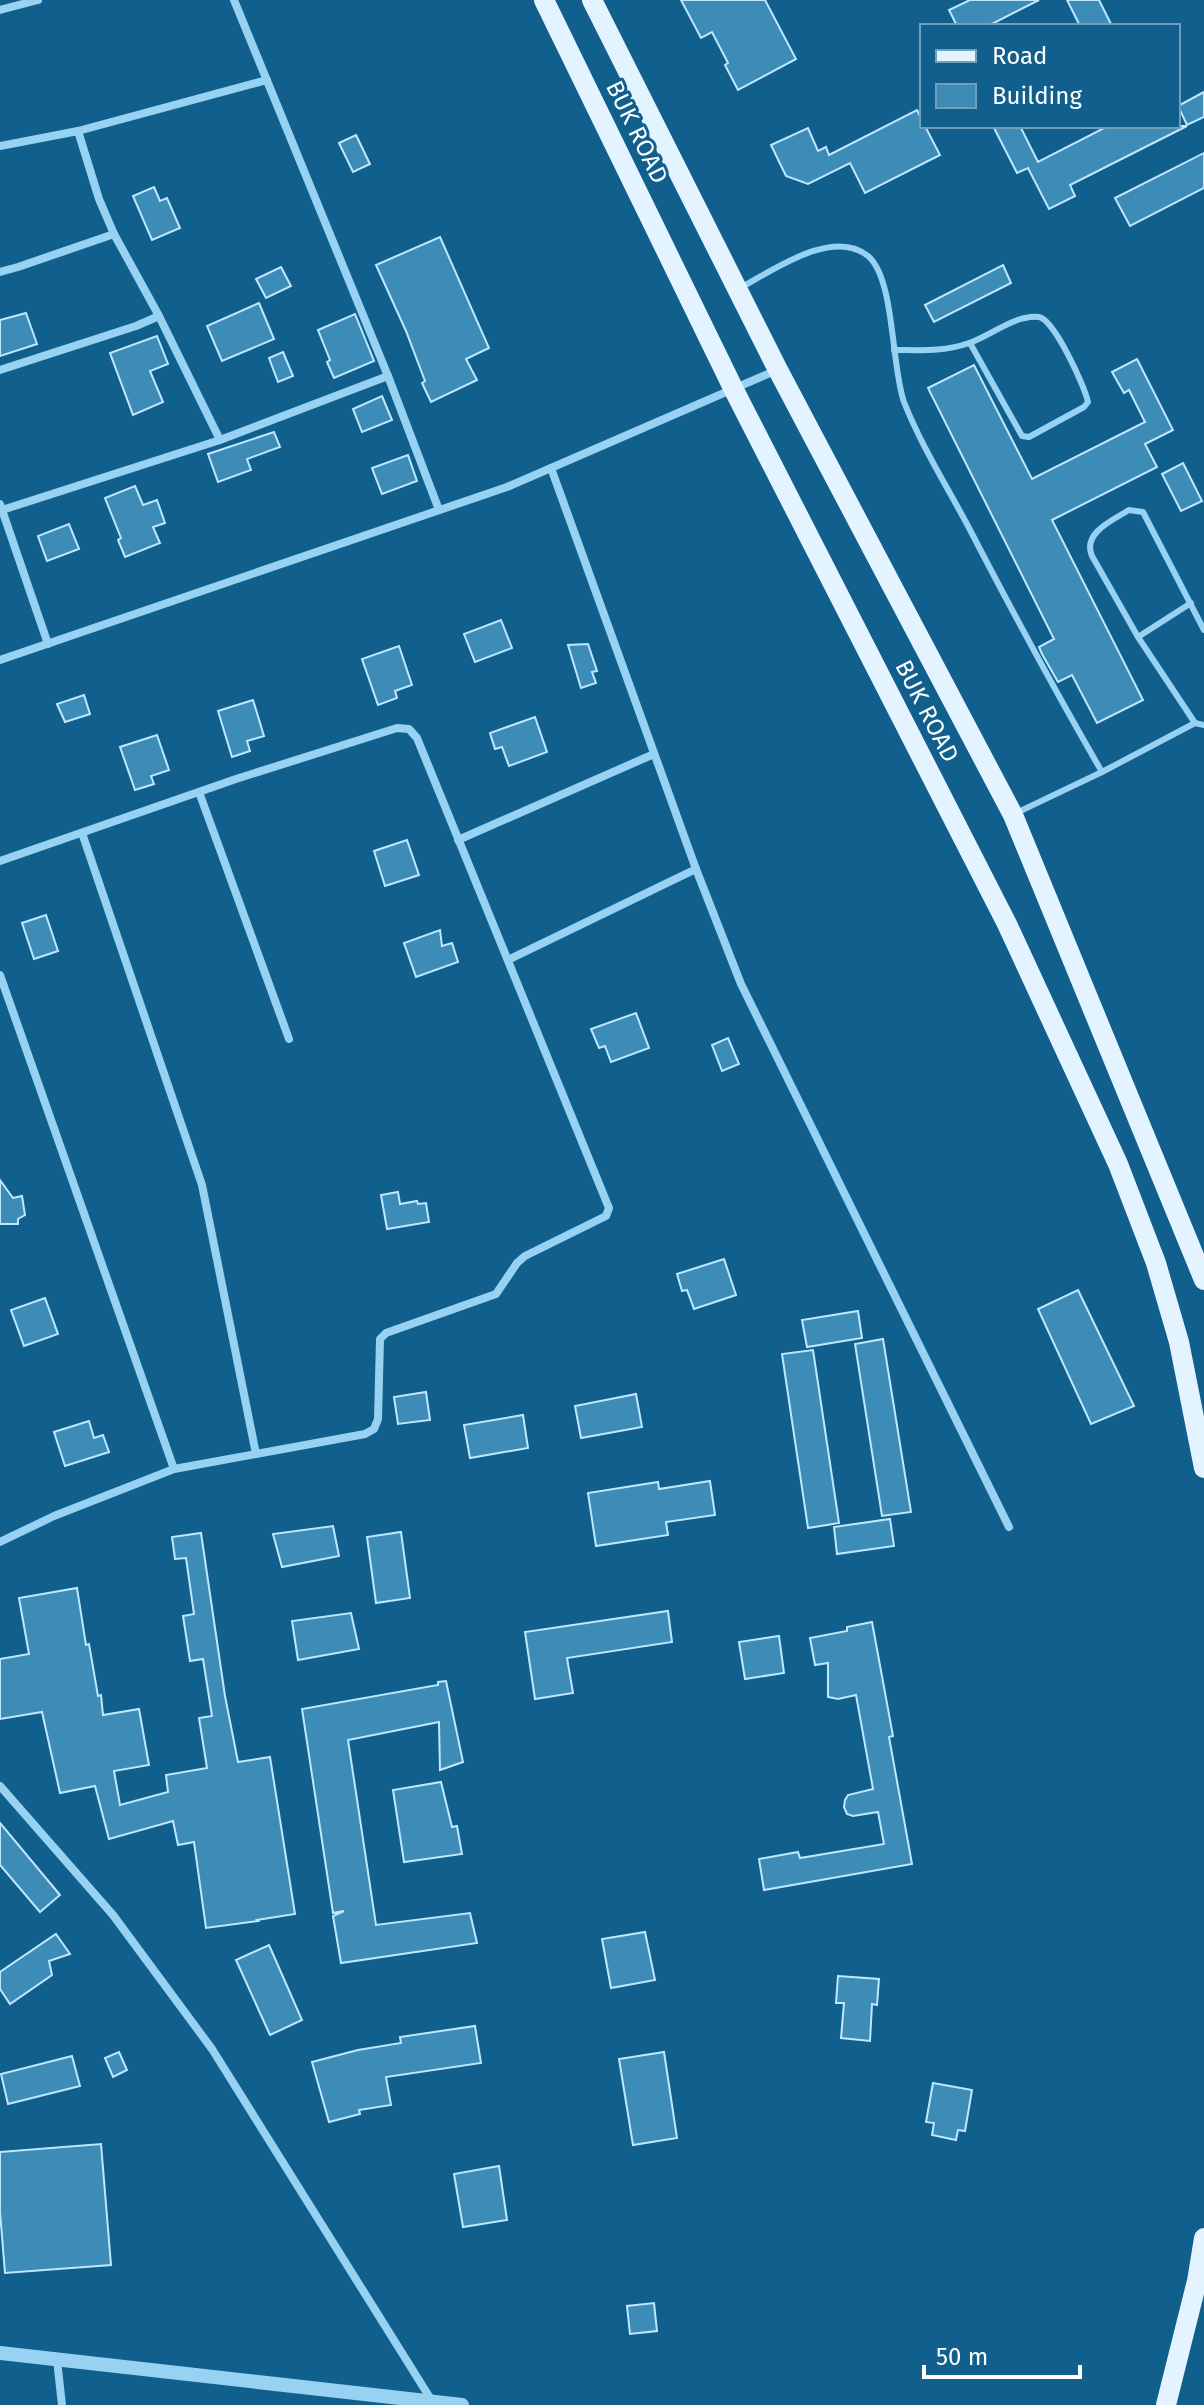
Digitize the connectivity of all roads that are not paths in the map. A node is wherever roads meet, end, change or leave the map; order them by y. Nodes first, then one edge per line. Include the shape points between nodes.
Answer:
1 (38, 0) edge
2 (234, 0) edge
3 (544, 0) edge
4 (592, 0) edge
5 (0, 10) edge
6 (267, 80) junction
7 (78, 131) junction
8 (0, 146) edge
9 (114, 234) junction
10 (0, 272) edge
11 (737, 290) junction
12 (159, 316) junction
13 (970, 343) junction
14 (894, 350) junction
15 (0, 370) edge
16 (778, 370) junction
17 (388, 376) junction
18 (734, 390) junction
19 (220, 440) junction
20 (551, 468) junction
21 (1, 507) edge
22 (439, 510) junction
23 (1191, 603) junction
24 (1204, 630) edge
25 (1138, 637) junction
26 (48, 644) junction
27 (0, 660) edge
28 (1195, 723) junction
29 (1204, 725) edge
30 (654, 754) junction
31 (1102, 772) junction
32 (199, 792) junction
33 (1013, 815) junction
34 (82, 833) junction
35 (458, 840) junction
36 (0, 861) edge
37 (696, 869) junction
38 (508, 960) junction
39 (0, 975) edge
40 (289, 1039) dead end
41 (1204, 1280) edge
42 (256, 1454) junction
43 (1204, 1468) edge
44 (174, 1469) junction
45 (1009, 1527) dead end
46 (0, 1542) edge
47 (0, 1786) edge
48 (1204, 2238) edge
49 (0, 2353) edge
50 (57, 2360) junction
51 (432, 2402) junction
52 (62, 2405) edge
53 (462, 2405) edge
54 (1166, 2405) edge

1 - 5 street
2 - 6 street
3 - 18 main road, BUK ROAD
4 - 11 main road, BUK ROAD
6 - 7 street
6 - 17 street
7 - 8 street
7 - 9 street
9 - 10 street
9 - 12 street
11 - 14 lane via 811,250 841,244 868,256 882,277
11 - 16 main road, BUK ROAD
12 - 15 street
12 - 19 street
13 - 13 lane via 1022,436 1029,437 1088,402 1049,321 1024,319
13 - 14 lane via 941,351
14 - 31 lane via 901,393 917,435
16 - 18 street
16 - 33 main road, BUK ROAD
17 - 19 street
17 - 22 street
18 - 20 street
18 - 43 main road, BUK ROAD via 1000,910 1118,1164 1179,1342
19 - 21 street
20 - 22 street
20 - 30 street
21 - 26 street
22 - 26 street
23 - 24 lane
23 - 25 lane
23 - 25 lane via 1143,512 1129,510 1116,518 1093,536 1090,551
25 - 28 lane
26 - 27 street
28 - 29 lane
28 - 31 lane
30 - 35 street
30 - 37 street
31 - 33 lane
32 - 34 street
32 - 35 street via 397,728 409,729
32 - 40 street
33 - 41 main road, BUK ROAD
34 - 36 street
34 - 42 street via 202,1185
35 - 38 street
37 - 38 street
37 - 45 street via 741,984
38 - 42 street via 609,1208 606,1216 525,1256 496,1294 386,1333 380,1339 374,1429
39 - 44 street
42 - 44 street
44 - 46 street
47 - 51 street via 113,1915 212,2049
48 - 54 main road
49 - 50 street
50 - 51 street
50 - 52 street
51 - 53 street

